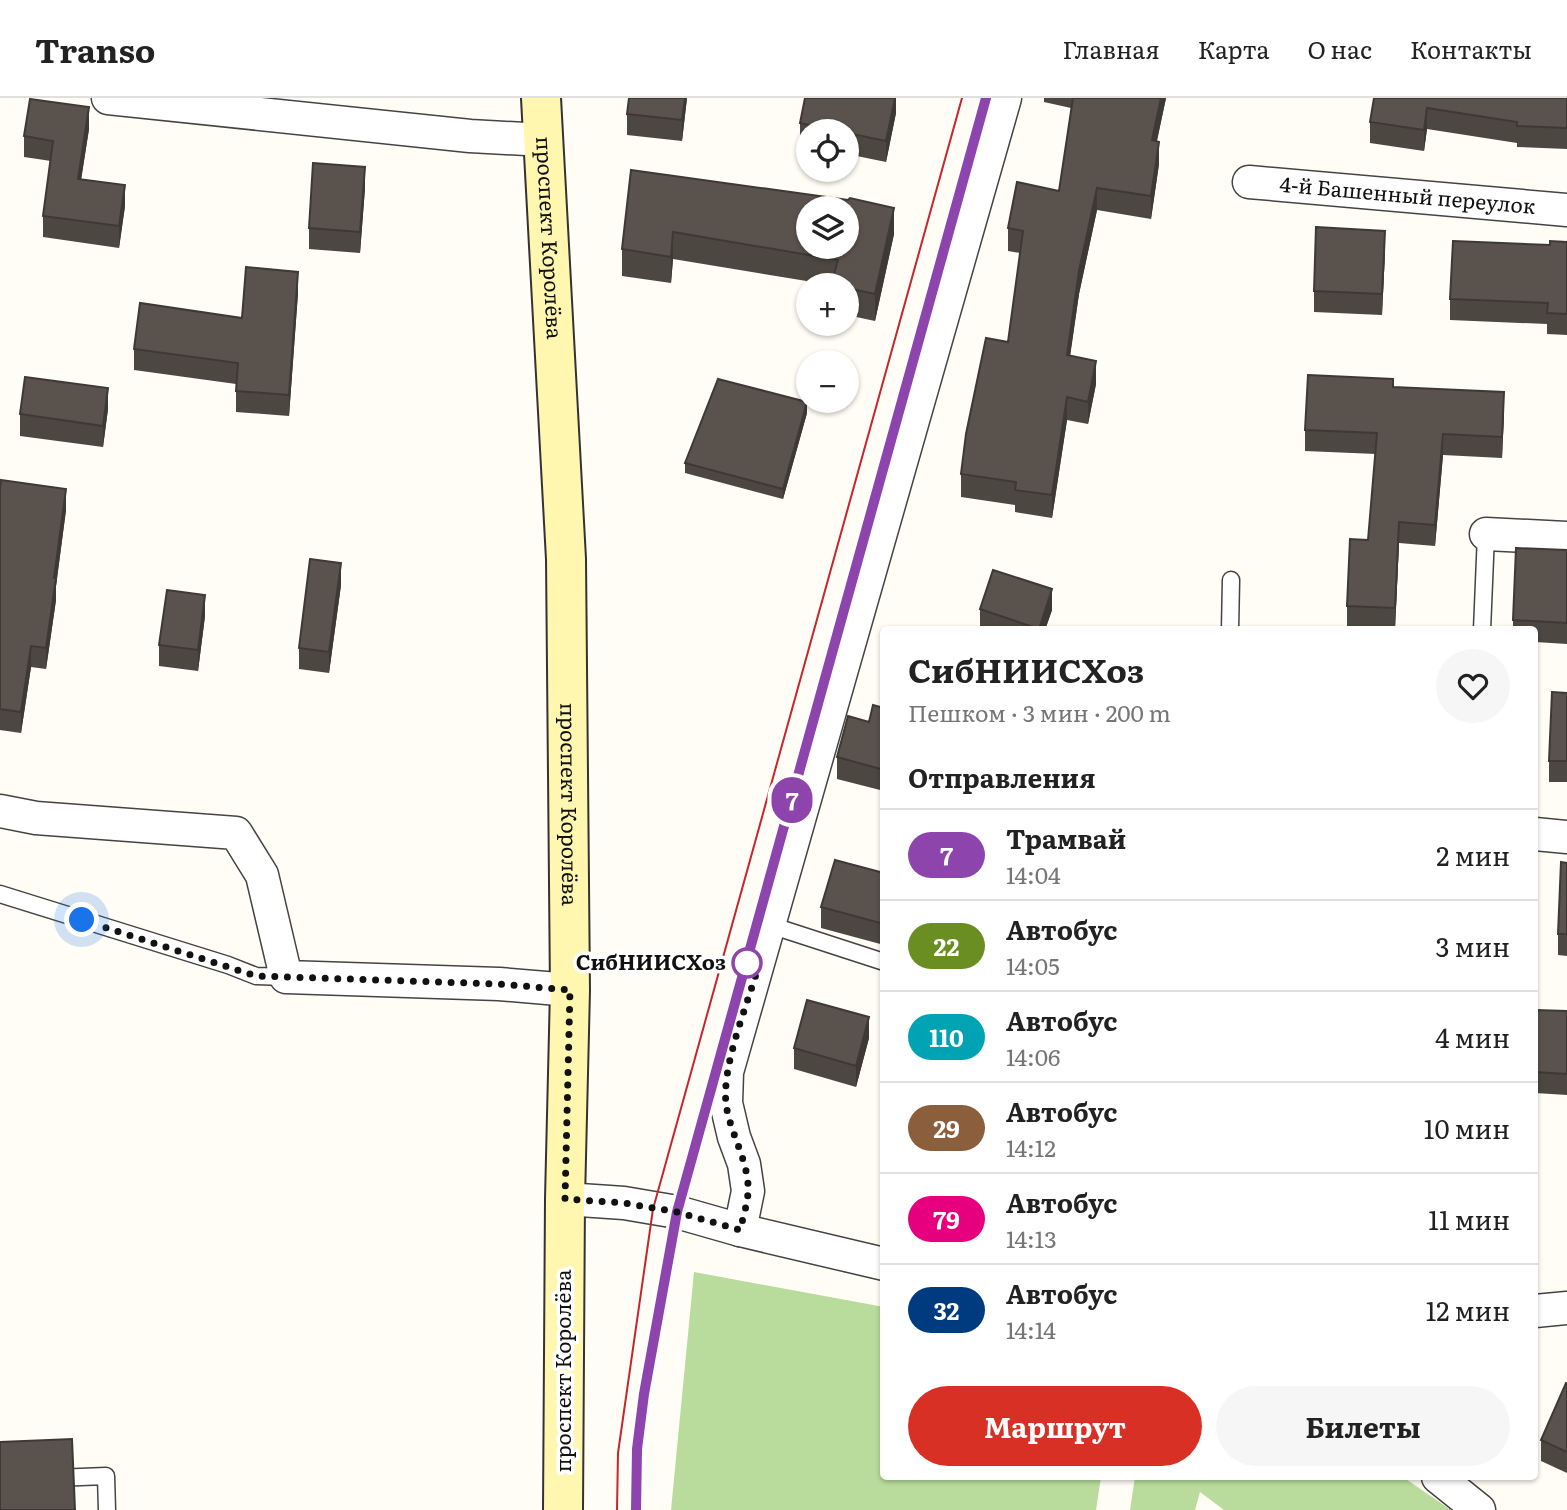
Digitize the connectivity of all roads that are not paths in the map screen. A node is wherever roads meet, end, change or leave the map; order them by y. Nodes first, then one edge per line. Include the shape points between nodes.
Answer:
1 (108, 98) edge
2 (541, 98) edge
3 (1004, 98) edge
4 (544, 140) junction
5 (1249, 182) dead end
6 (1567, 210) edge
7 (1486, 534) joint
8 (1567, 538) edge
9 (1231, 580) dead end
10 (1230, 626) edge
11 (1482, 626) edge
12 (0, 811) edge
13 (1538, 834) edge
14 (1567, 837) edge
15 (0, 894) edge
16 (771, 925) junction
17 (880, 961) edge
18 (286, 977) junction
19 (570, 990) junction
20 (565, 1199) junction
21 (740, 1230) junction
22 (880, 1263) edge
23 (1567, 1308) edge
24 (1538, 1311) edge
25 (40, 1478) edge
26 (1442, 1480) edge
27 (107, 1510) edge
28 (563, 1510) edge
29 (1479, 1510) edge

1 - 4 street
2 - 4 main road, проспект Королёва
3 - 16 street
4 - 19 main road, проспект Королёва via 566,559
5 - 6 street, 4-й Башенный переулок
7 - 8 street
7 - 11 lane
9 - 10 lane
12 - 18 street via 36,818 236,833 262,875
13 - 14 street
15 - 18 lane via 256,976
16 - 17 lane
16 - 21 street via 727,1072 726,1103 748,1191
18 - 19 street
19 - 20 main road, проспект Королёва
20 - 21 street via 677,1212
20 - 28 main road, проспект Королёва
21 - 22 street
23 - 24 street
25 - 27 lane via 106,1476
26 - 29 street

